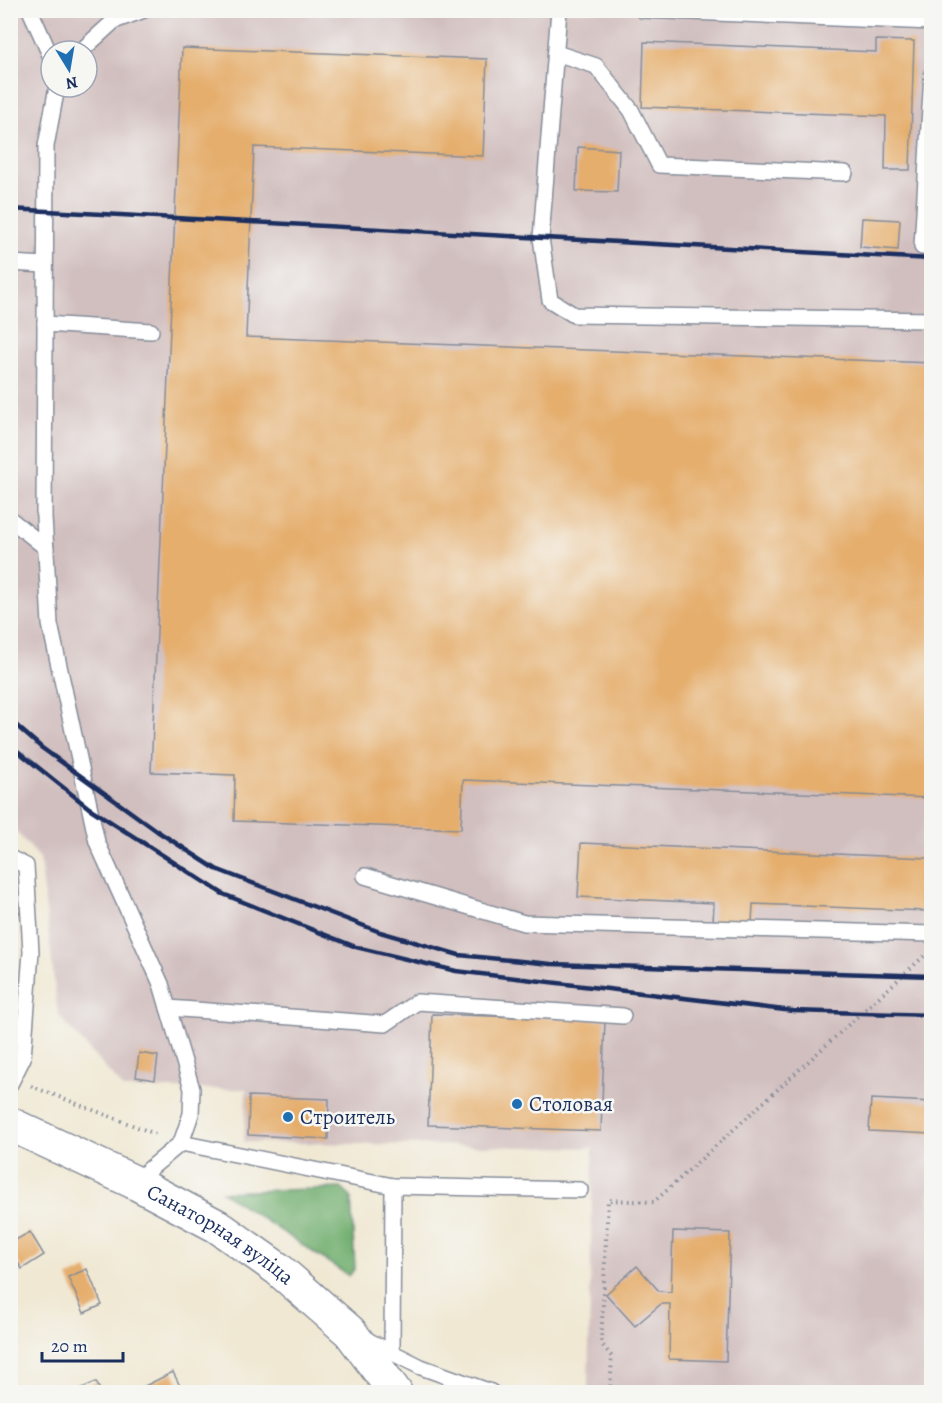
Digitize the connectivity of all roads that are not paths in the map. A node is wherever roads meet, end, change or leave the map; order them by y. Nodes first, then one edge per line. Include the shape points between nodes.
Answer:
1 (30, 10) edge
2 (144, 10) edge
3 (559, 10) edge
4 (642, 10) edge
5 (884, 15) edge
6 (932, 22) edge
7 (43, 39) edge
8 (94, 39) edge
9 (556, 53) junction
10 (932, 74) edge
11 (55, 99) edge
12 (845, 173) dead end
13 (922, 247) dead end
14 (10, 263) edge
15 (45, 265) junction
16 (932, 320) edge
17 (45, 324) junction
18 (151, 331) dead end
19 (10, 519) edge
20 (46, 548) junction
21 (10, 858) edge
22 (365, 876) dead end
23 (932, 934) edge
24 (168, 1008) junction
25 (623, 1016) dead end
26 (12, 1081) edge
27 (10, 1124) edge
28 (181, 1143) junction
29 (134, 1182) junction
30 (393, 1186) junction
31 (580, 1190) dead end
32 (350, 1332) junction
33 (392, 1350) junction
34 (395, 1392) edge
35 (491, 1392) edge

1 - 7 lane
2 - 8 lane via 114,21
3 - 9 lane
4 - 5 lane
5 - 6 lane
9 - 12 lane via 596,66 630,110 659,165
9 - 16 lane via 541,238 550,300 574,315
10 - 13 lane
11 - 15 lane via 46,146
14 - 15 lane
15 - 17 lane
17 - 18 lane
17 - 20 lane
19 - 20 lane
20 - 24 lane via 50,624 97,842 161,984
21 - 26 lane via 26,866 31,952 23,1058
22 - 23 lane via 524,923
24 - 25 lane via 385,1024 417,1002
24 - 28 lane via 192,1089 191,1114
27 - 29 street, Санаторная вуліца
28 - 29 lane
28 - 30 lane
29 - 32 street, Санаторная вуліца via 217,1226 278,1269
30 - 31 lane
30 - 33 lane
32 - 33 lane
32 - 34 street, Санаторная вуліца
33 - 35 lane via 421,1367

